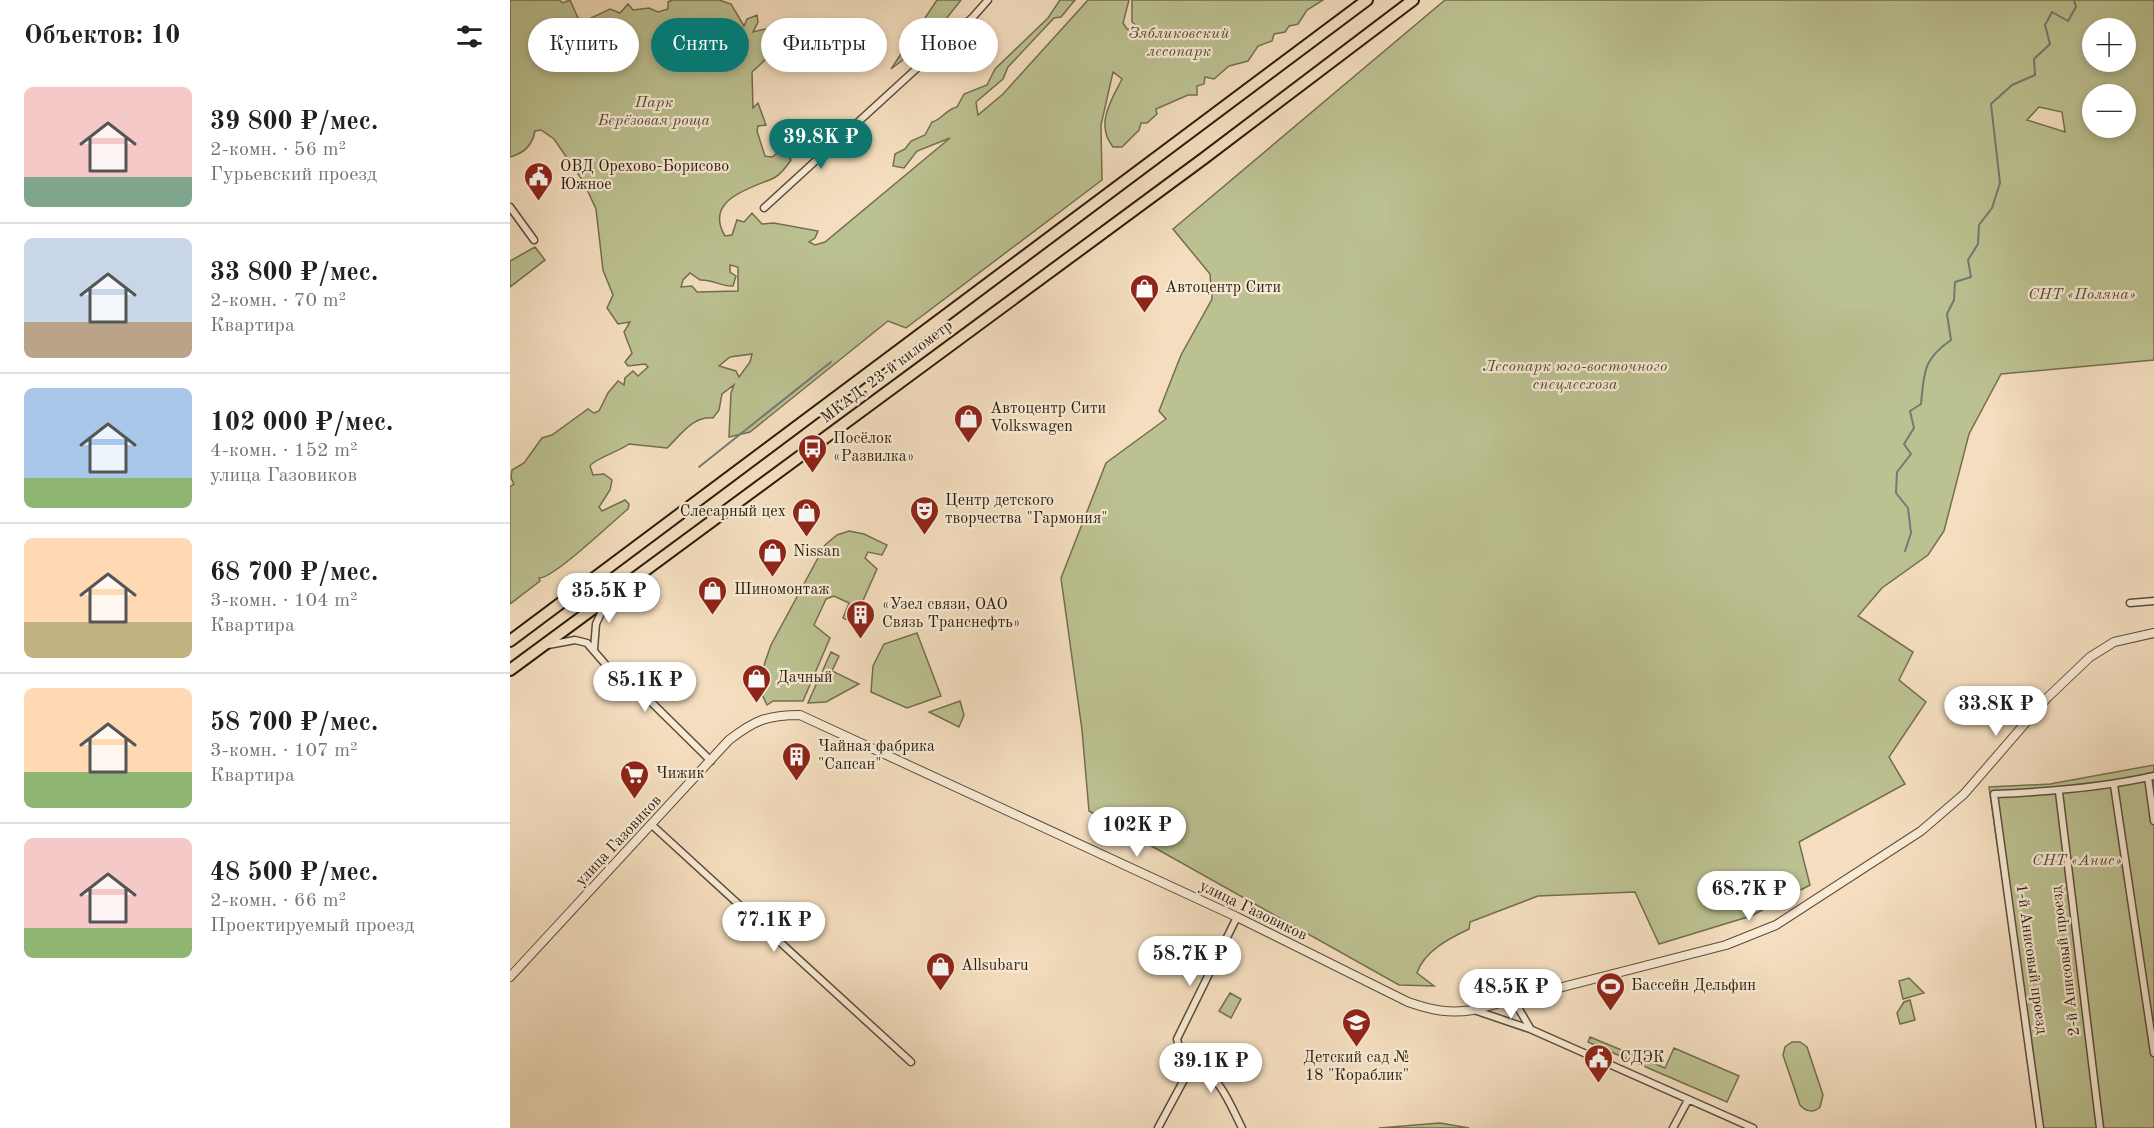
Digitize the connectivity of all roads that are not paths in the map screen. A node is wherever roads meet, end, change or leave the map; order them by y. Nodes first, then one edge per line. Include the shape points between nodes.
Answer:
1 (988, 0) edge
2 (1367, 0) edge
3 (1413, 0) edge
4 (510, 207) edge
5 (764, 208) dead end
6 (534, 240) dead end
7 (608, 597) junction
8 (2154, 600) edge
9 (2130, 603) dead end
10 (2154, 633) edge
11 (510, 641) edge
12 (541, 647) junction
13 (595, 650) junction
14 (512, 669) edge
15 (711, 761) junction
16 (2151, 776) edge
17 (2114, 784) junction
18 (2059, 792) junction
19 (2154, 821) edge
20 (652, 826) junction
21 (1237, 917) junction
22 (510, 977) edge
23 (1513, 999) junction
24 (1473, 1010) junction
25 (1530, 1029) junction
26 (2154, 1053) edge
27 (911, 1062) dead end
28 (1193, 1063) junction
29 (1688, 1100) junction
30 (1158, 1128) edge
31 (1242, 1128) edge
32 (1673, 1128) edge
33 (1753, 1128) edge
34 (2040, 1128) edge
35 (2100, 1128) edge

1 - 5 street
2 - 11 highway, МКАД, 23-й километр
3 - 7 highway, МКАД, 23-й километр
4 - 6 street
7 - 12 highway, МКАД, 23-й километр
7 - 13 street via 597,624
8 - 9 street
10 - 23 street, улица Газовиков via 2114,642 2090,657 2048,697 1964,794 1921,831 1776,925 1726,945
12 - 13 street via 581,640
12 - 14 highway, МКАД, 23-й километр
13 - 15 street via 606,665 644,695
15 - 20 street, улица Газовиков
15 - 21 street, улица Газовиков via 729,740 752,723 774,715 800,715
16 - 17 street
16 - 19 street
17 - 18 street
17 - 26 street
18 - 34 street, 1-й Анисовый проезд via 1994,794
18 - 35 street, 2-й Анисовый проезд
20 - 22 street, улица Газовиков
20 - 27 street
21 - 24 street, улица Газовиков via 1408,1002 1434,1011
21 - 28 street via 1177,1039 1182,1058
23 - 24 street, улица Газовиков
23 - 25 street
24 - 25 street
25 - 29 street
28 - 30 street
28 - 31 street via 1221,1086
29 - 32 street
29 - 33 street

